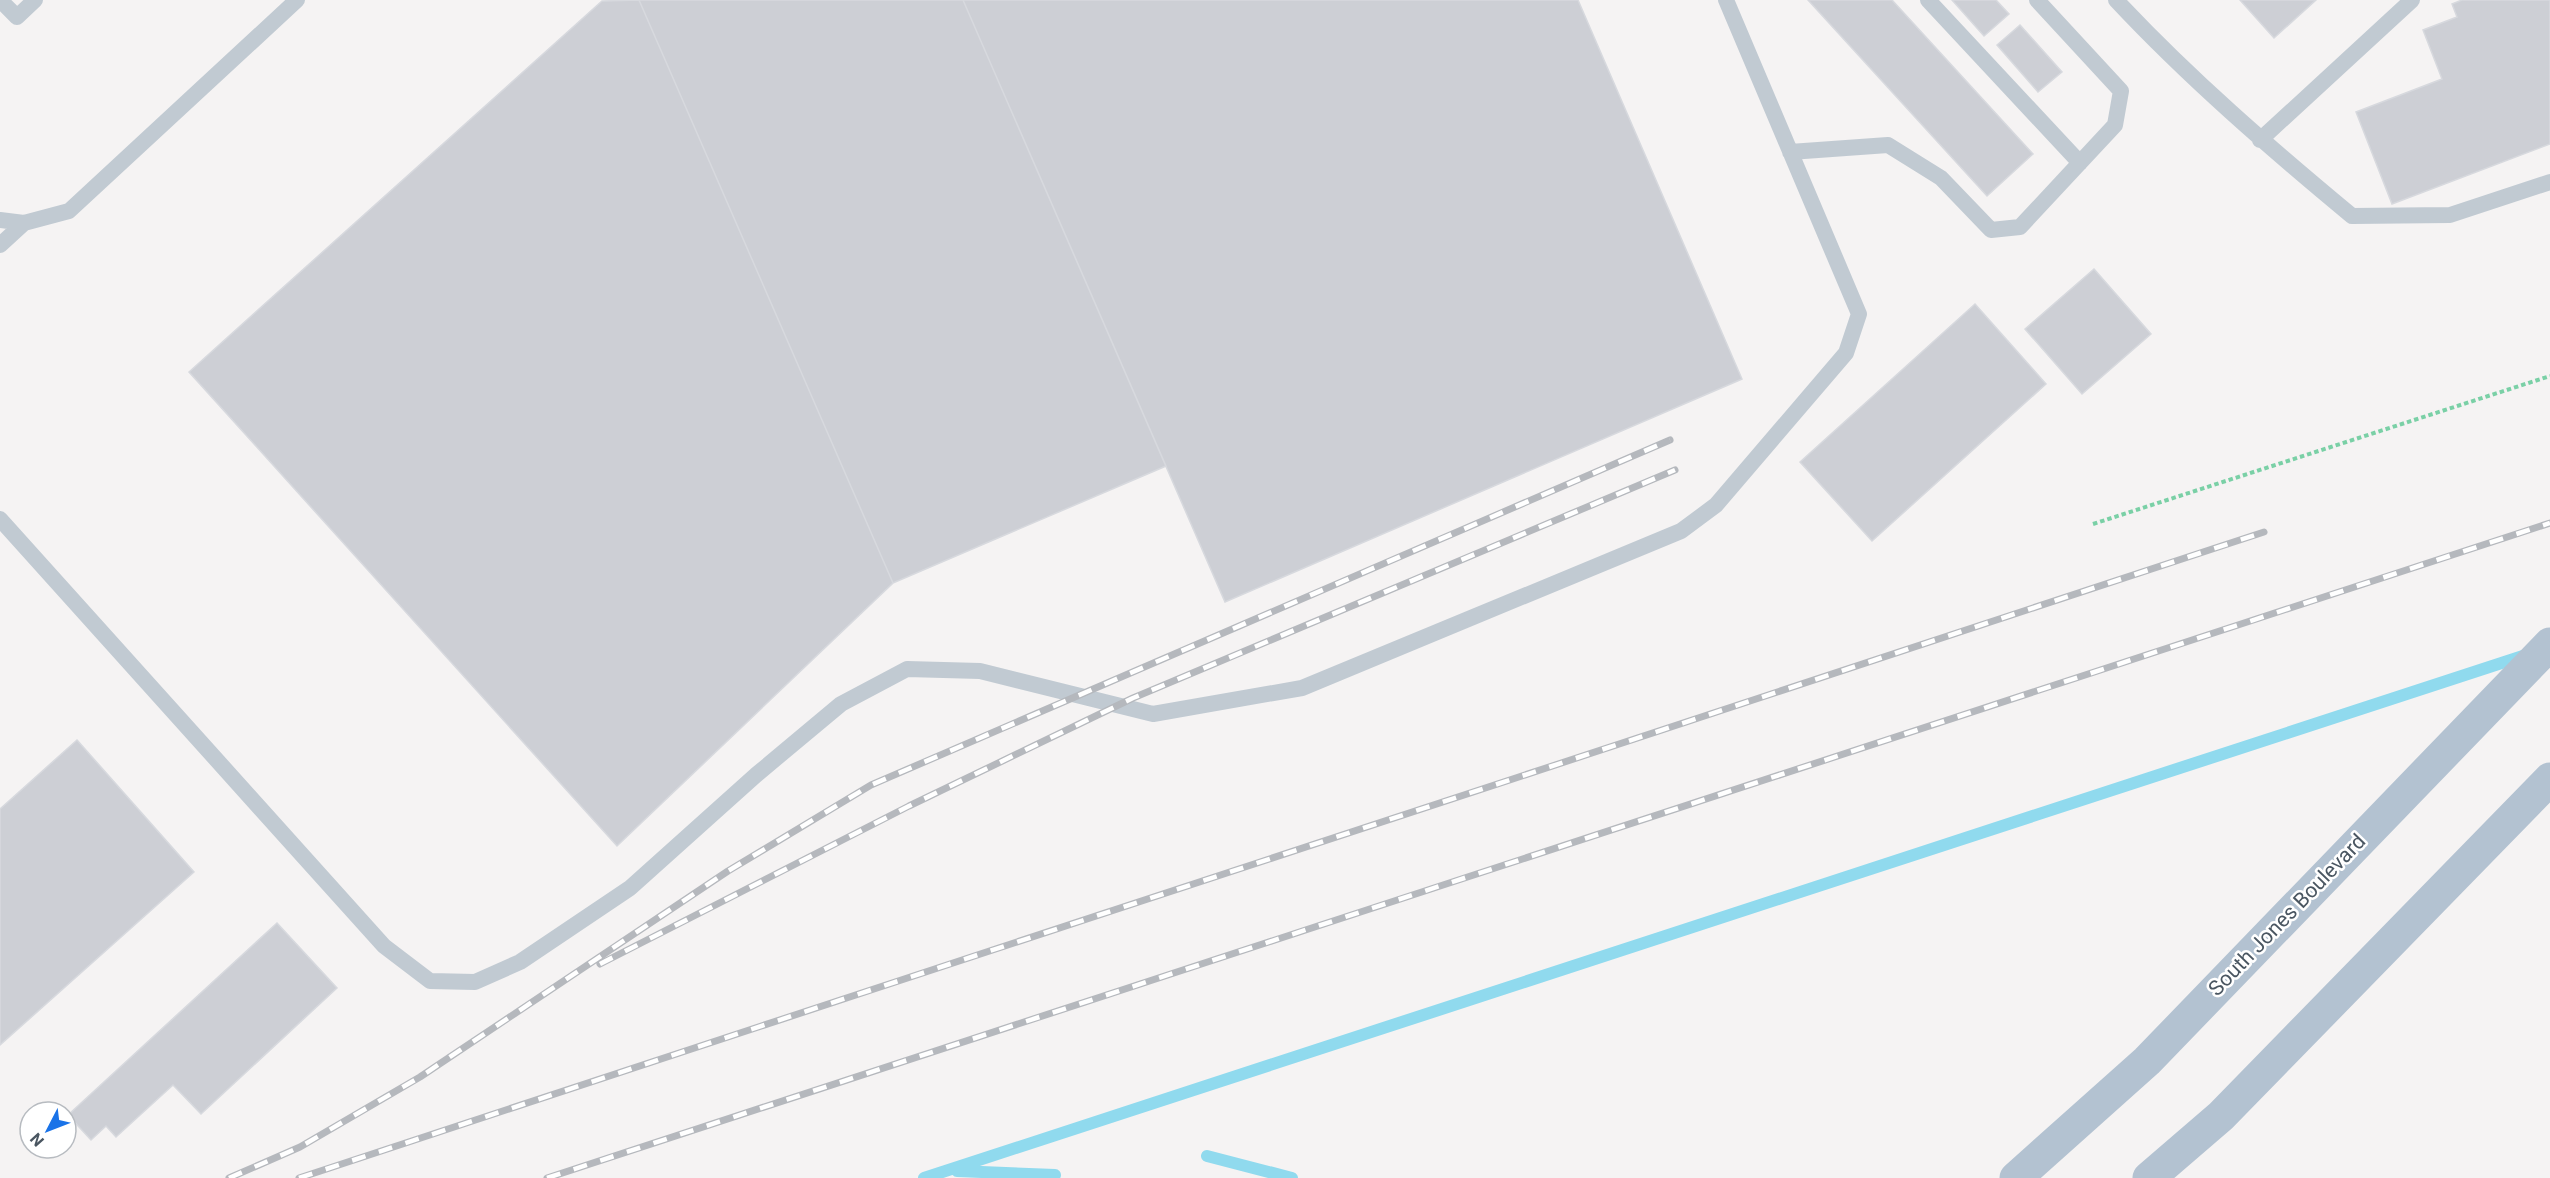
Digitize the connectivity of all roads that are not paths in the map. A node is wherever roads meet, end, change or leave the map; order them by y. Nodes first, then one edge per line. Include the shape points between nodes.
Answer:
1 (35, 0) edge
2 (297, 0) edge
3 (1726, 0) edge
4 (1928, 0) edge
5 (2037, 0) edge
6 (2116, 0) edge
7 (2412, 0) edge
8 (1, 3) edge
9 (2260, 140) junction
10 (1790, 152) junction
11 (2080, 163) junction
12 (2550, 182) edge
13 (0, 220) edge
14 (24, 223) junction
15 (0, 245) edge
16 (0, 519) edge
17 (2550, 644) edge
18 (2550, 779) edge
19 (2016, 1178) edge
20 (2149, 1178) edge

1 - 8 lane via 17,17
2 - 14 lane via 69,212
3 - 10 lane
4 - 11 lane
5 - 11 lane via 2121,91 2115,125
6 - 9 lane
7 - 9 lane
9 - 12 lane via 2352,216 2450,215
10 - 11 lane via 1888,145 1941,178 1991,230 2020,227
10 - 16 lane via 1859,314 1846,353 1716,505 1682,531 1302,688 1153,714 980,671 907,669 841,704 630,888 520,962 475,982 430,981 384,946
13 - 14 lane
14 - 15 lane
17 - 19 main road, South Jones Boulevard via 2147,1061
18 - 20 main road via 2221,1116

